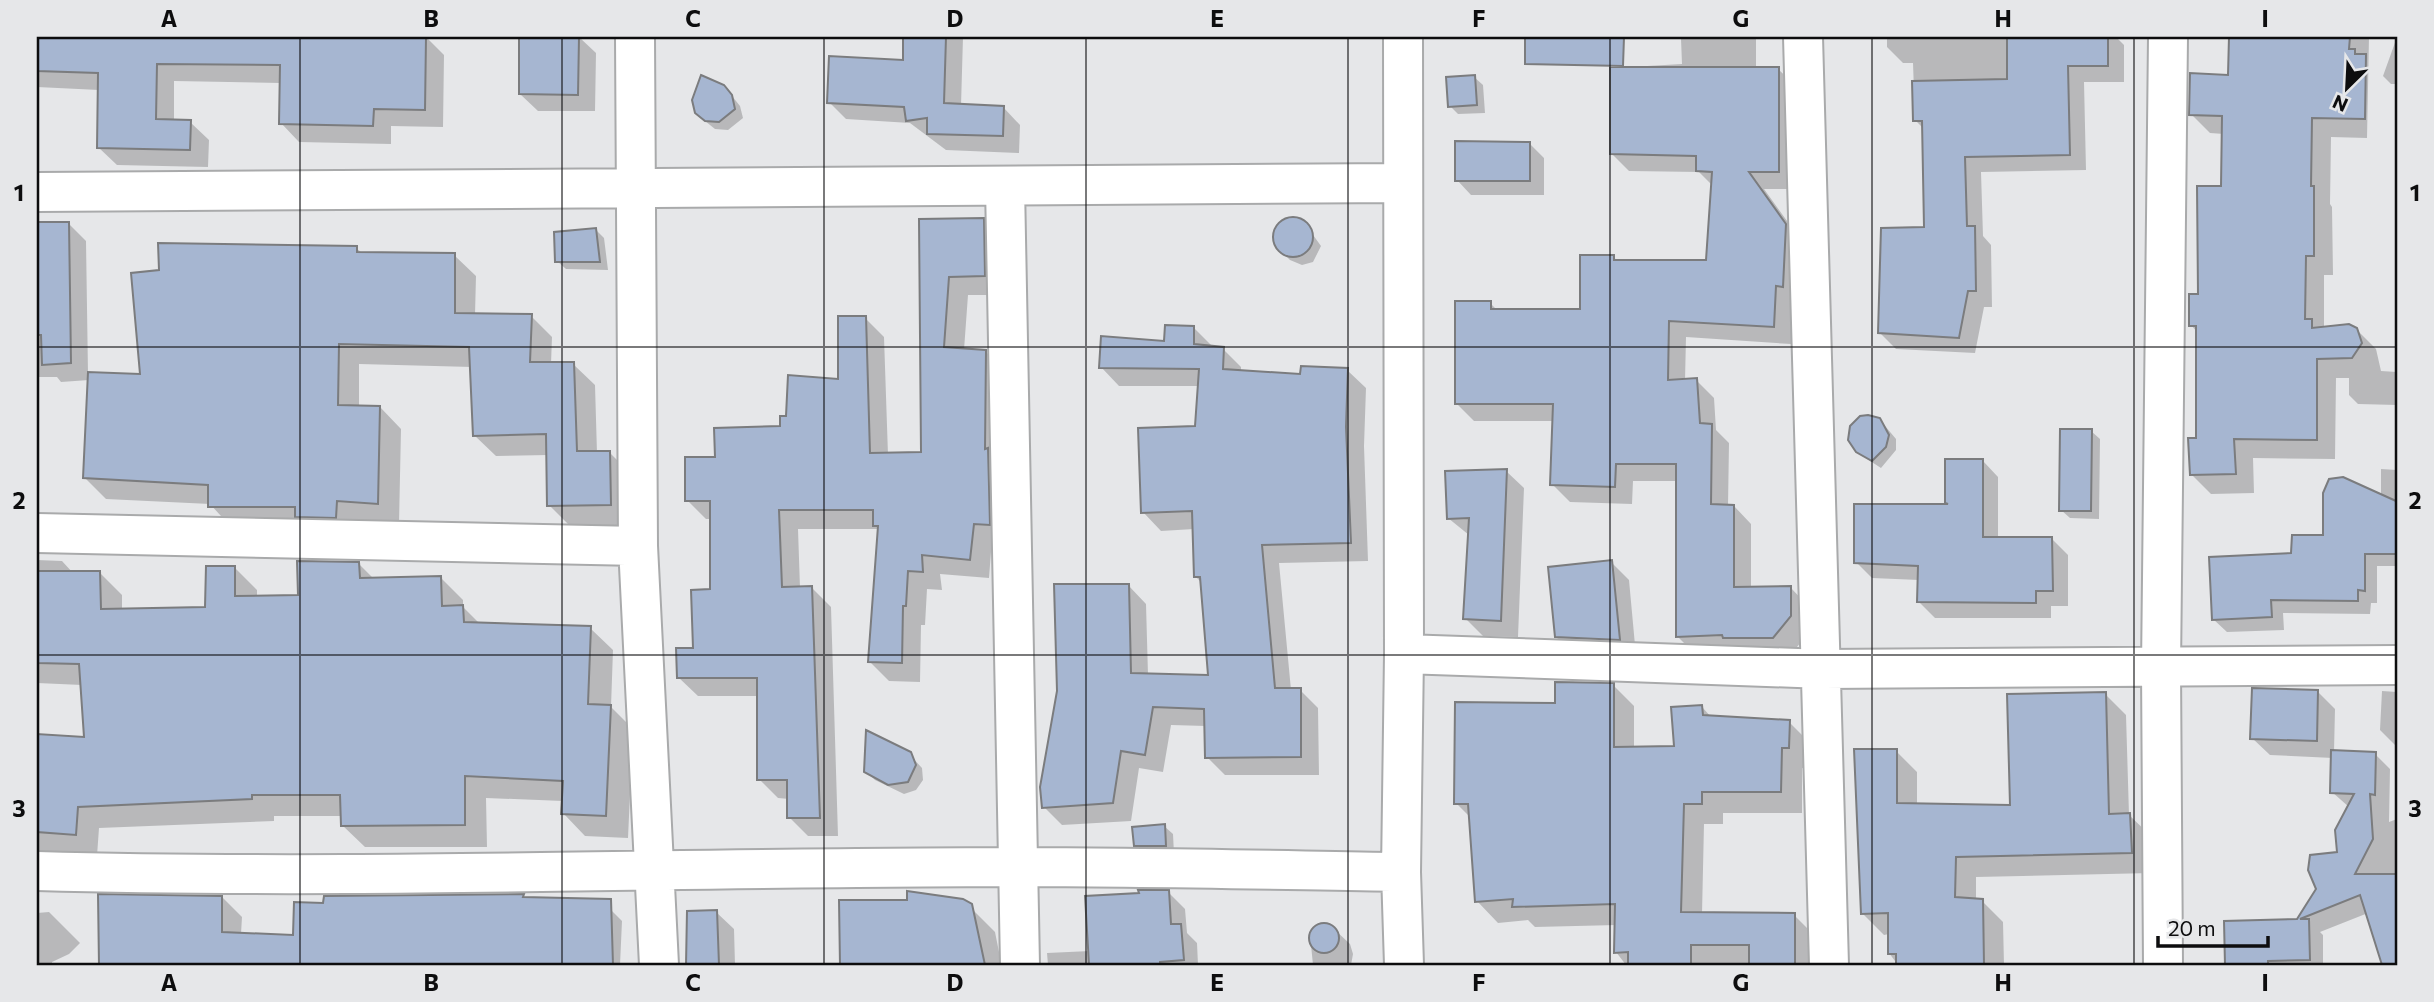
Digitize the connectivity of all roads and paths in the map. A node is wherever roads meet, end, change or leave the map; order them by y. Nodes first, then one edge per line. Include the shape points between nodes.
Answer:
1 (635, 37) edge
2 (1403, 37) edge
3 (1804, 37) edge
4 (2168, 37) edge
5 (1402, 183) junction
6 (1005, 186) junction
7 (637, 189) junction
8 (37, 192) edge
9 (37, 533) edge
10 (638, 546) junction
11 (1404, 654) junction
12 (2397, 666) edge
13 (2161, 668) junction
14 (1824, 669) junction
15 (1017, 867) junction
16 (37, 871) edge
17 (656, 872) junction
18 (1401, 872) junction
19 (659, 965) edge
20 (1020, 965) edge
21 (1404, 965) edge
22 (1829, 965) edge
23 (2164, 965) edge

1 - 7 street
2 - 5 street
3 - 14 street
4 - 13 street
5 - 6 street
5 - 11 street
6 - 7 street
6 - 15 street
7 - 8 street
7 - 10 street
9 - 10 street
10 - 17 street
11 - 14 street
11 - 18 street
12 - 13 street
13 - 14 street
13 - 23 street
14 - 22 street
15 - 17 street
15 - 18 street
15 - 20 street
16 - 17 street
17 - 19 street
18 - 21 street

